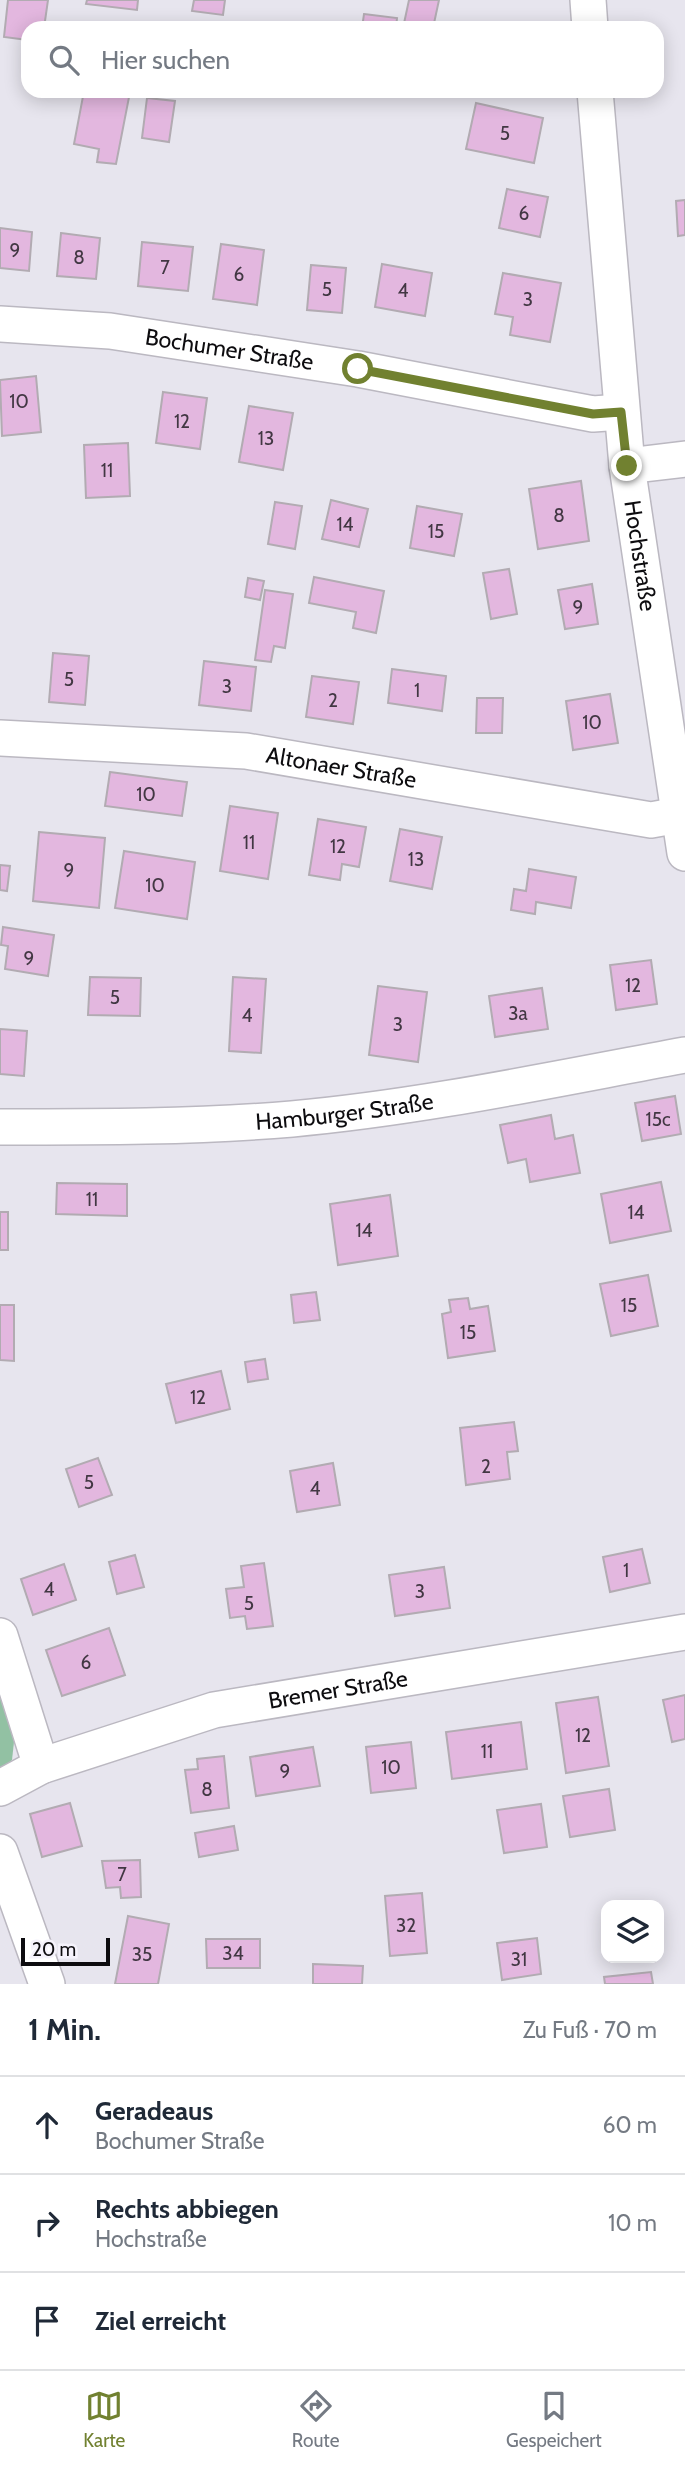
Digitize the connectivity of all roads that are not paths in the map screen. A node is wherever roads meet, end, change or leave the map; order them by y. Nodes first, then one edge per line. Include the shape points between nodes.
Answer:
1 (588, 0) edge
2 (590, 21) edge
3 (596, 98) edge
4 (0, 324) edge
5 (621, 412) junction
6 (685, 459) edge
7 (627, 466) junction
8 (0, 738) edge
9 (679, 815) junction
10 (685, 853) edge
11 (685, 1055) edge
12 (0, 1127) edge
13 (685, 1632) edge
14 (0, 1636) edge
15 (41, 1766) junction
16 (0, 1788) edge
17 (0, 1852) edge
18 (47, 1984) edge

1 - 2 street
3 - 5 street, Hochstraße
4 - 5 street, Bochumer Straße via 110,331 358,369 593,414
5 - 7 street, Hochstraße
6 - 7 street
7 - 9 street, Hochstraße
8 - 9 street, Altonaer Straße via 246,751 650,820
9 - 10 street, Hochstraße
11 - 12 street, Hamburger Straße via 428,1102 293,1119 165,1128
13 - 15 street, Bremer Straße via 214,1710
14 - 15 street
15 - 16 street, Bremer Straße
17 - 18 street

